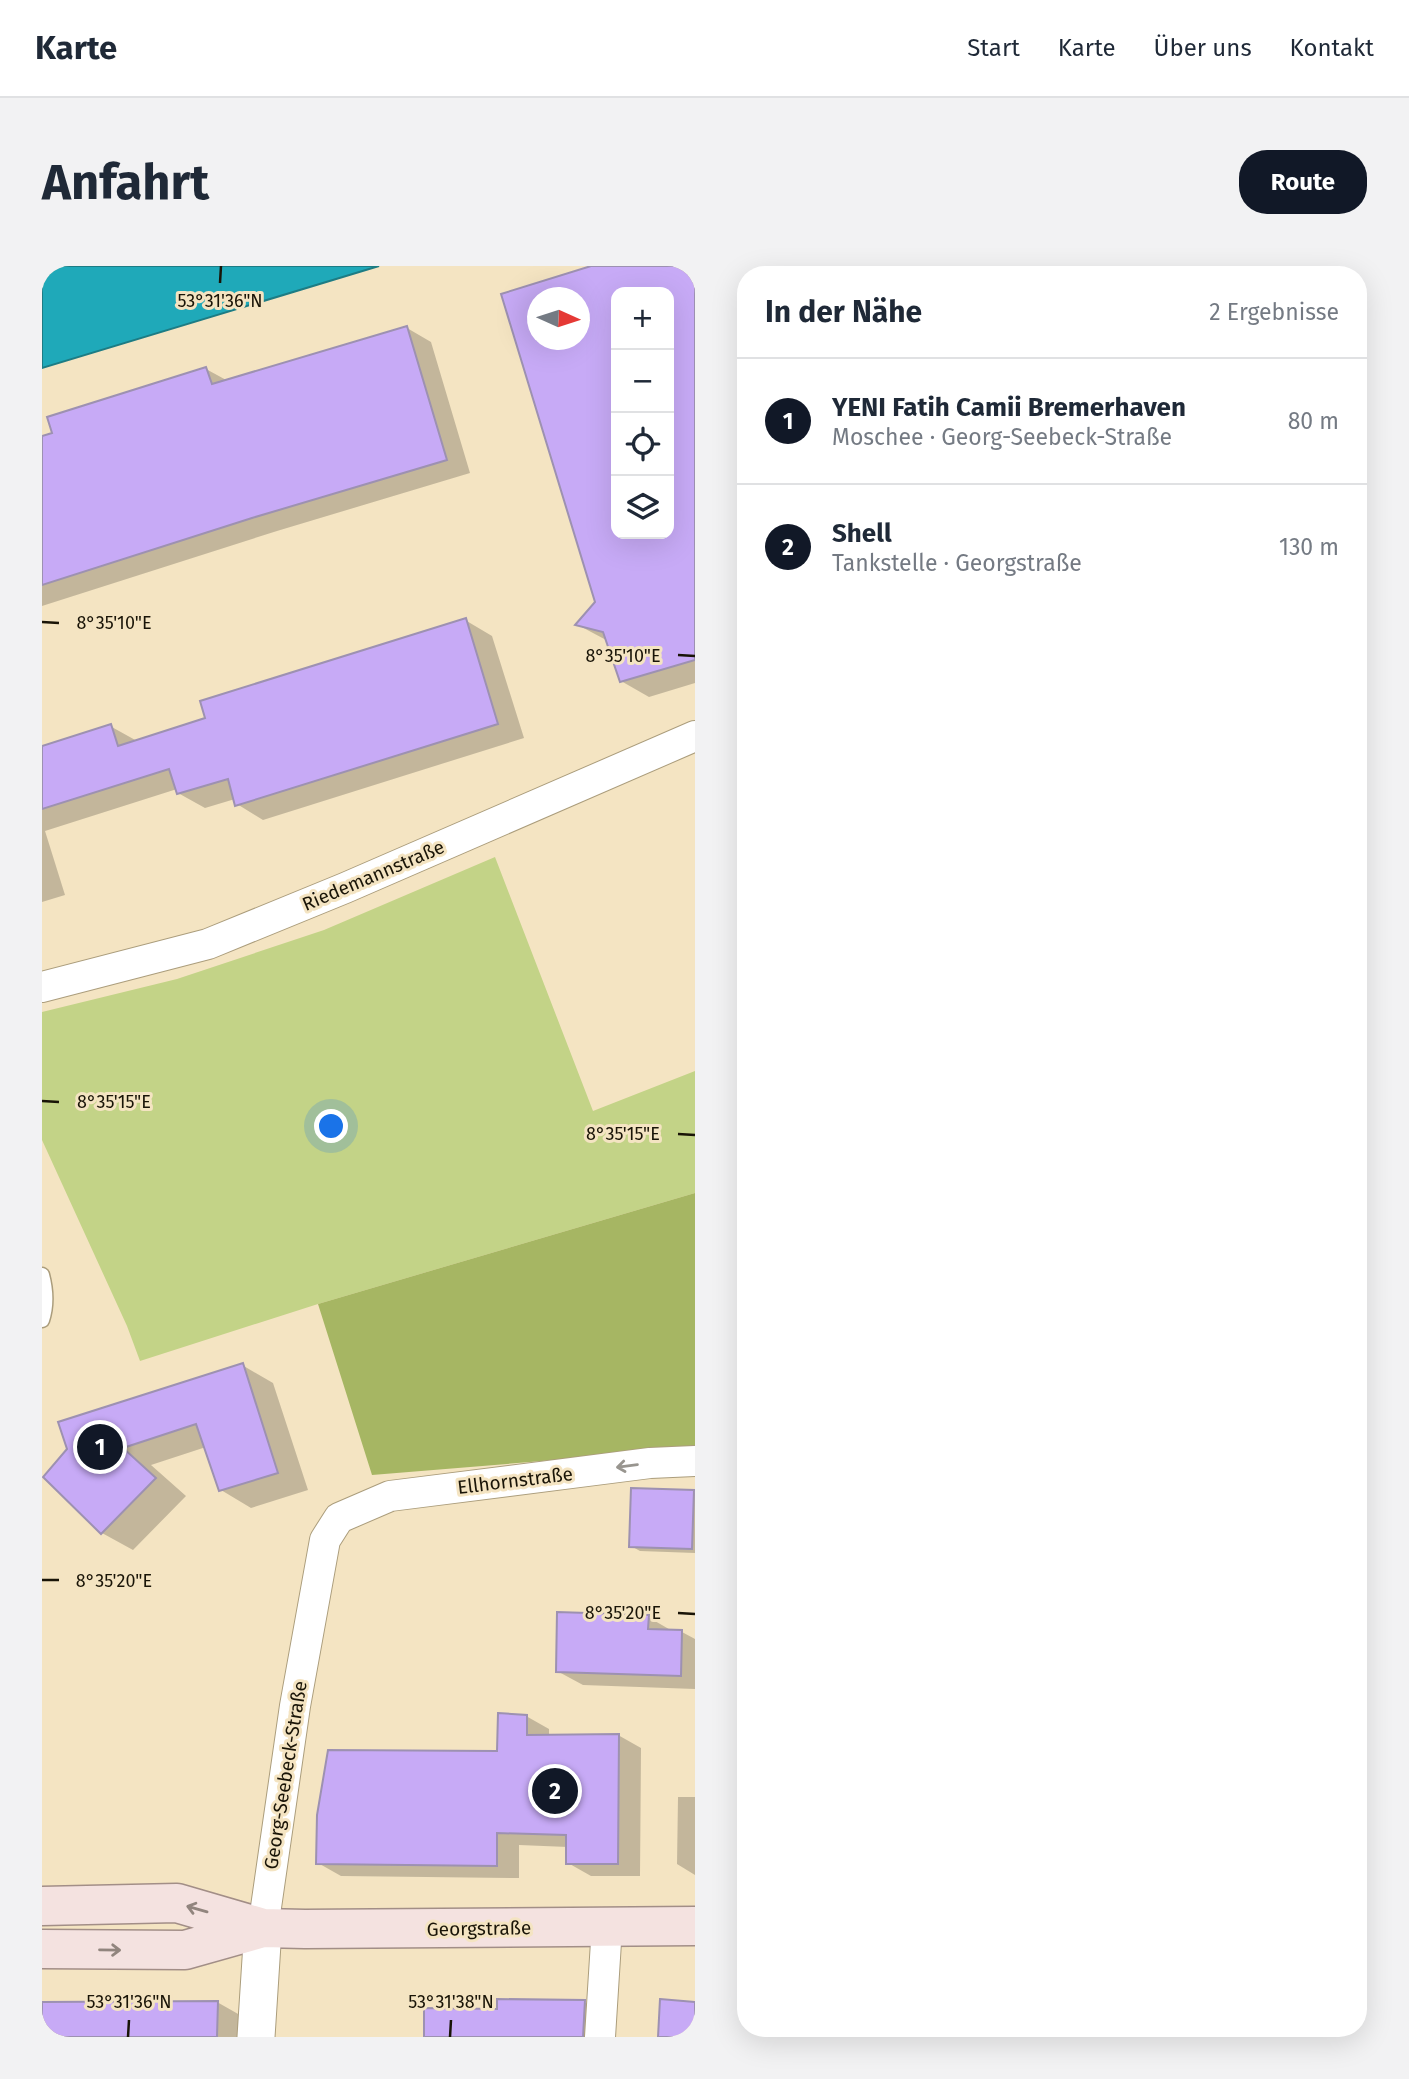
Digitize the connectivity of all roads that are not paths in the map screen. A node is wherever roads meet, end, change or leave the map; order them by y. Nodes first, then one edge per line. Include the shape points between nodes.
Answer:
1 (695, 736) edge
2 (42, 988) edge
3 (42, 1275) edge
4 (42, 1320) edge
5 (695, 1461) edge
6 (339, 1518) joint
7 (42, 1906) edge
8 (607, 1926) junction
9 (695, 1926) edge
10 (263, 1928) junction
11 (42, 1949) edge
12 (256, 2037) edge
13 (600, 2037) edge

1 - 2 street, Riedemannstraße via 208,944
3 - 4 lane
5 -> 6 street, Ellhornstraße via 390,1496
6 - 10 street, Georg-Seebeck-Straße via 325,1540
10 -> 7 main road, Georgstraße via 177,1903
8 - 9 main road, Georgstraße
8 - 10 main road, Georgstraße
8 - 13 street
11 -> 10 main road, Georgstraße via 185,1950
10 - 12 street, Georg-Seebeck-Straße

